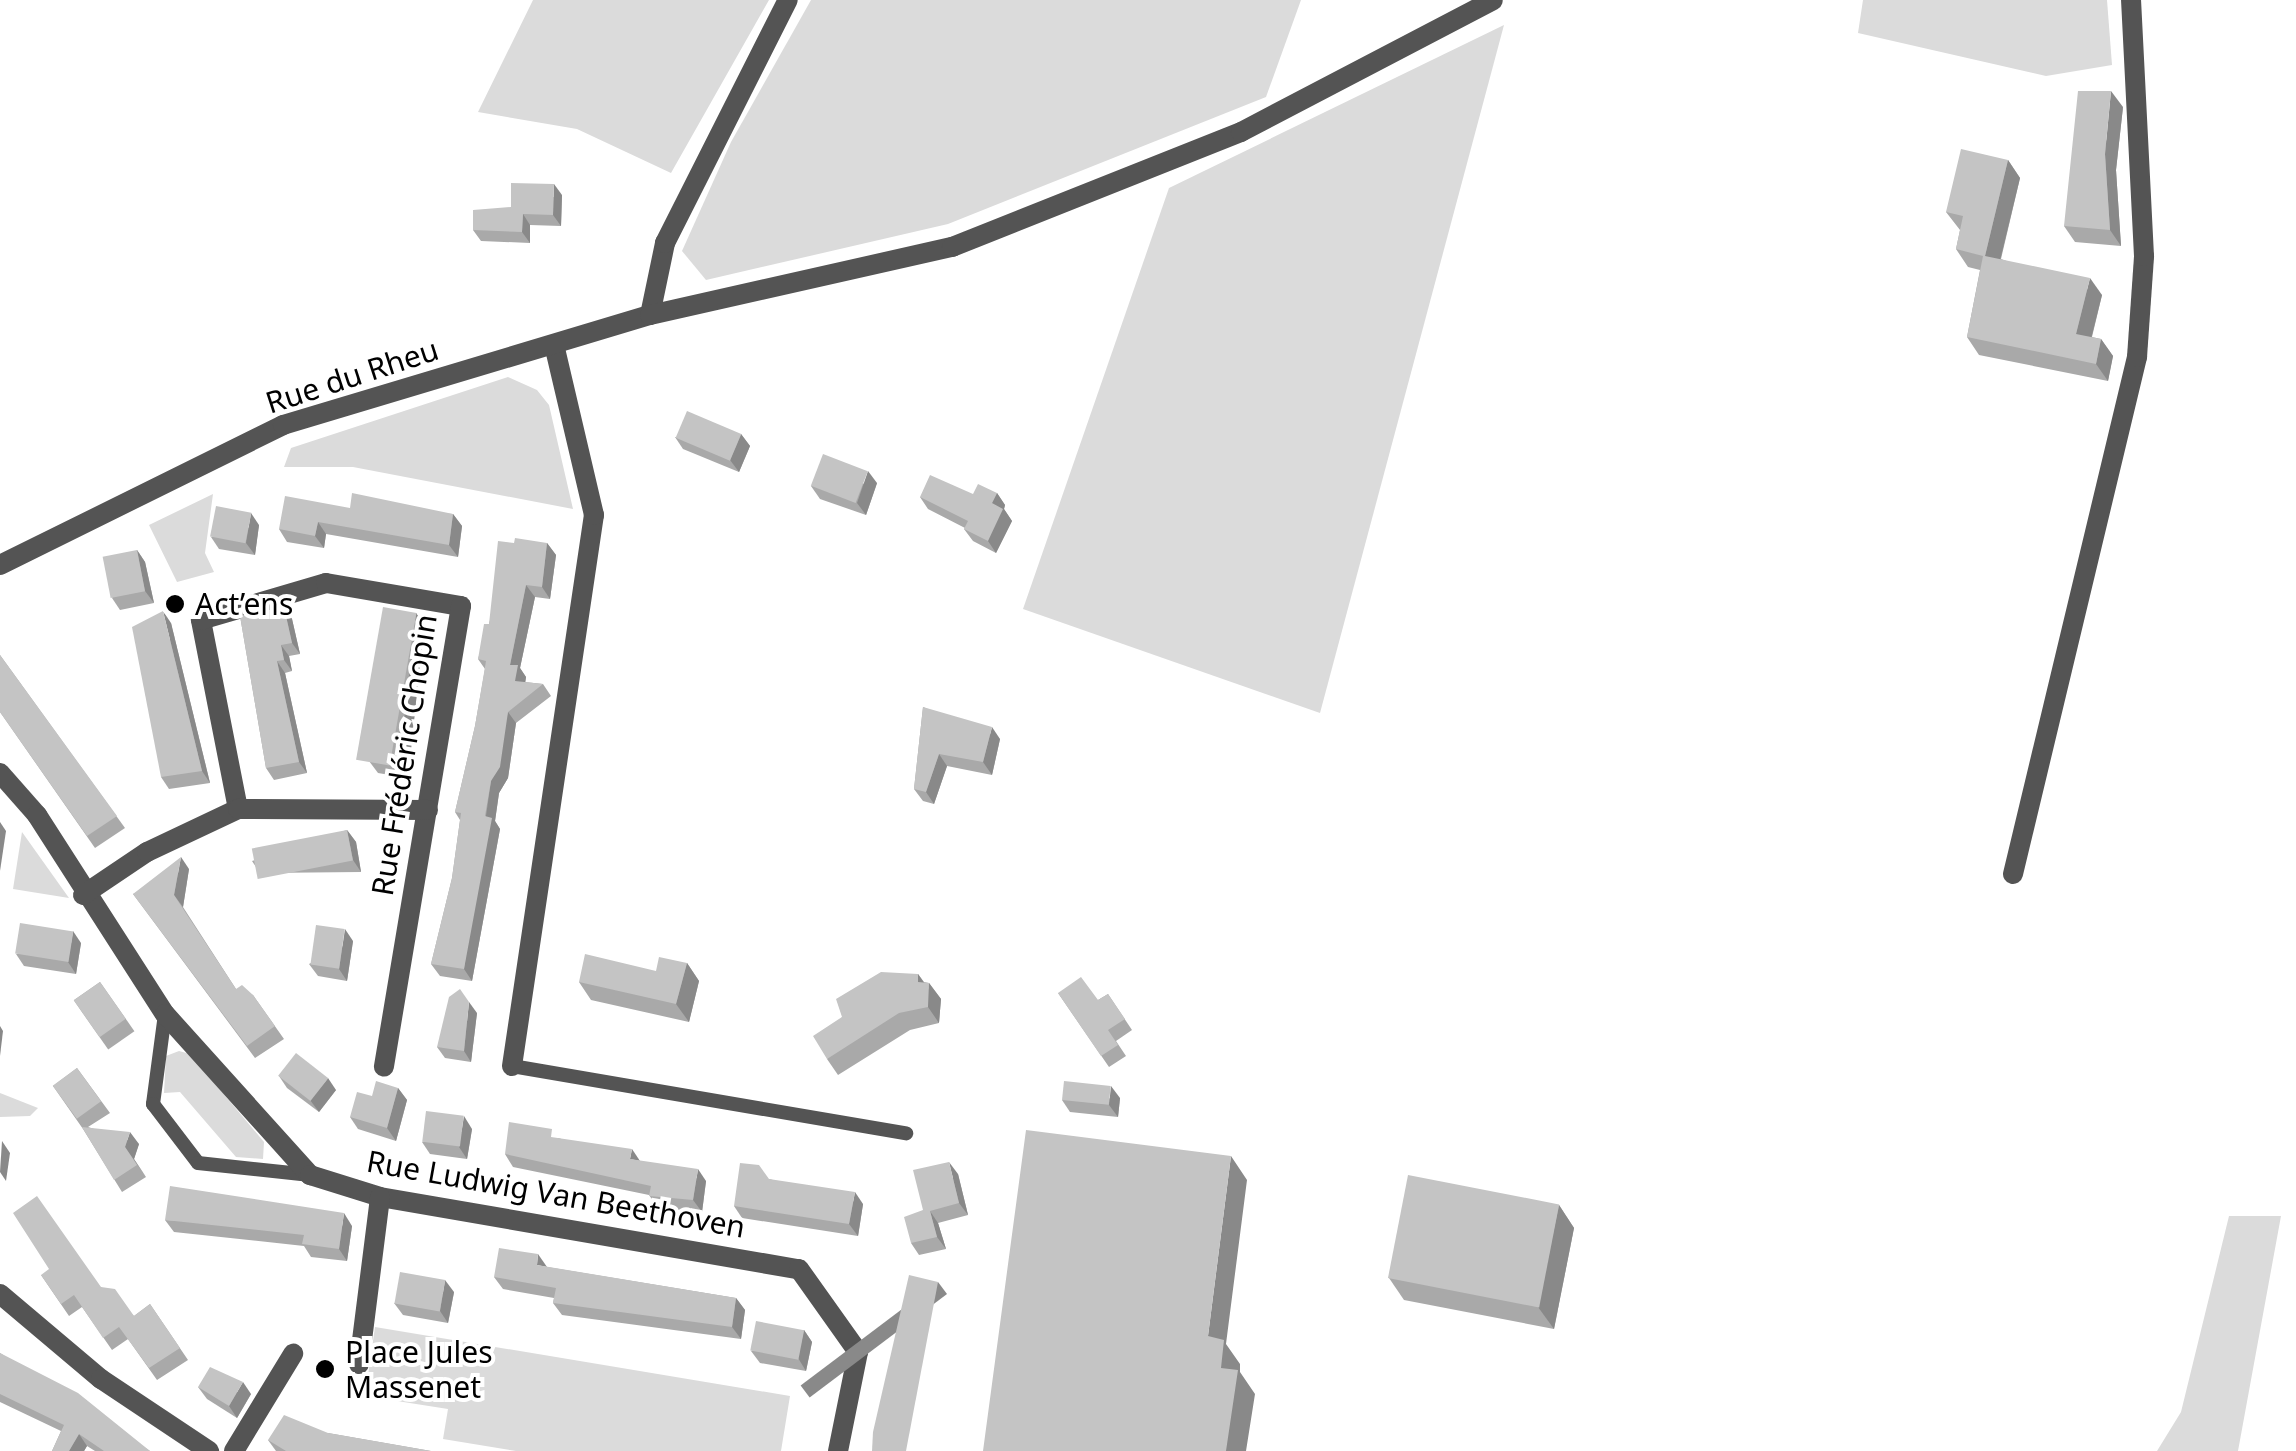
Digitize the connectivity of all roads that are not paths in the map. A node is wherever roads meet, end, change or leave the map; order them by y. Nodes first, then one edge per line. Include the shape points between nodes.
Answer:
1 (788, 0) edge
2 (1493, 0) edge
3 (2131, 0) edge
4 (650, 315) junction
5 (554, 345) junction
6 (0, 565) edge
7 (0, 773) edge
8 (238, 809) junction
9 (428, 810) junction
10 (2013, 874) dead end
11 (83, 895) junction
12 (165, 1014) junction
13 (512, 1066) joint
14 (384, 1067) dead end
15 (906, 1134) dead end
16 (310, 1175) junction
17 (380, 1197) junction
18 (0, 1280) edge
19 (5, 1297) edge
20 (293, 1354) dead end
21 (359, 1364) dead end
22 (208, 1451) edge
23 (234, 1451) edge
24 (838, 1451) edge

1 - 4 street via 666,243
2 - 4 street, Rue du Rheu via 1240,132 988,232
3 - 10 street via 2144,256 2137,358
4 - 5 street, Rue du Rheu
5 - 6 street, Rue du Rheu via 282,425
5 - 13 street via 594,515
7 - 11 street via 37,815
8 - 9 street
8 - 9 street, Rue Frédéric Chopin via 201,620 326,584 461,606
8 - 11 street via 147,852
9 - 14 street, Rue Frédéric Chopin
11 - 12 street
12 - 16 street
12 - 16 lane via 153,1104 198,1162
13 - 15 lane
16 - 17 street, Rue Ludwig Van Beethoven
17 - 21 street
17 - 24 street, Rue Ludwig Van Beethoven via 799,1269 858,1352
18 - 19 lane
19 - 22 street via 101,1379
20 - 23 street

